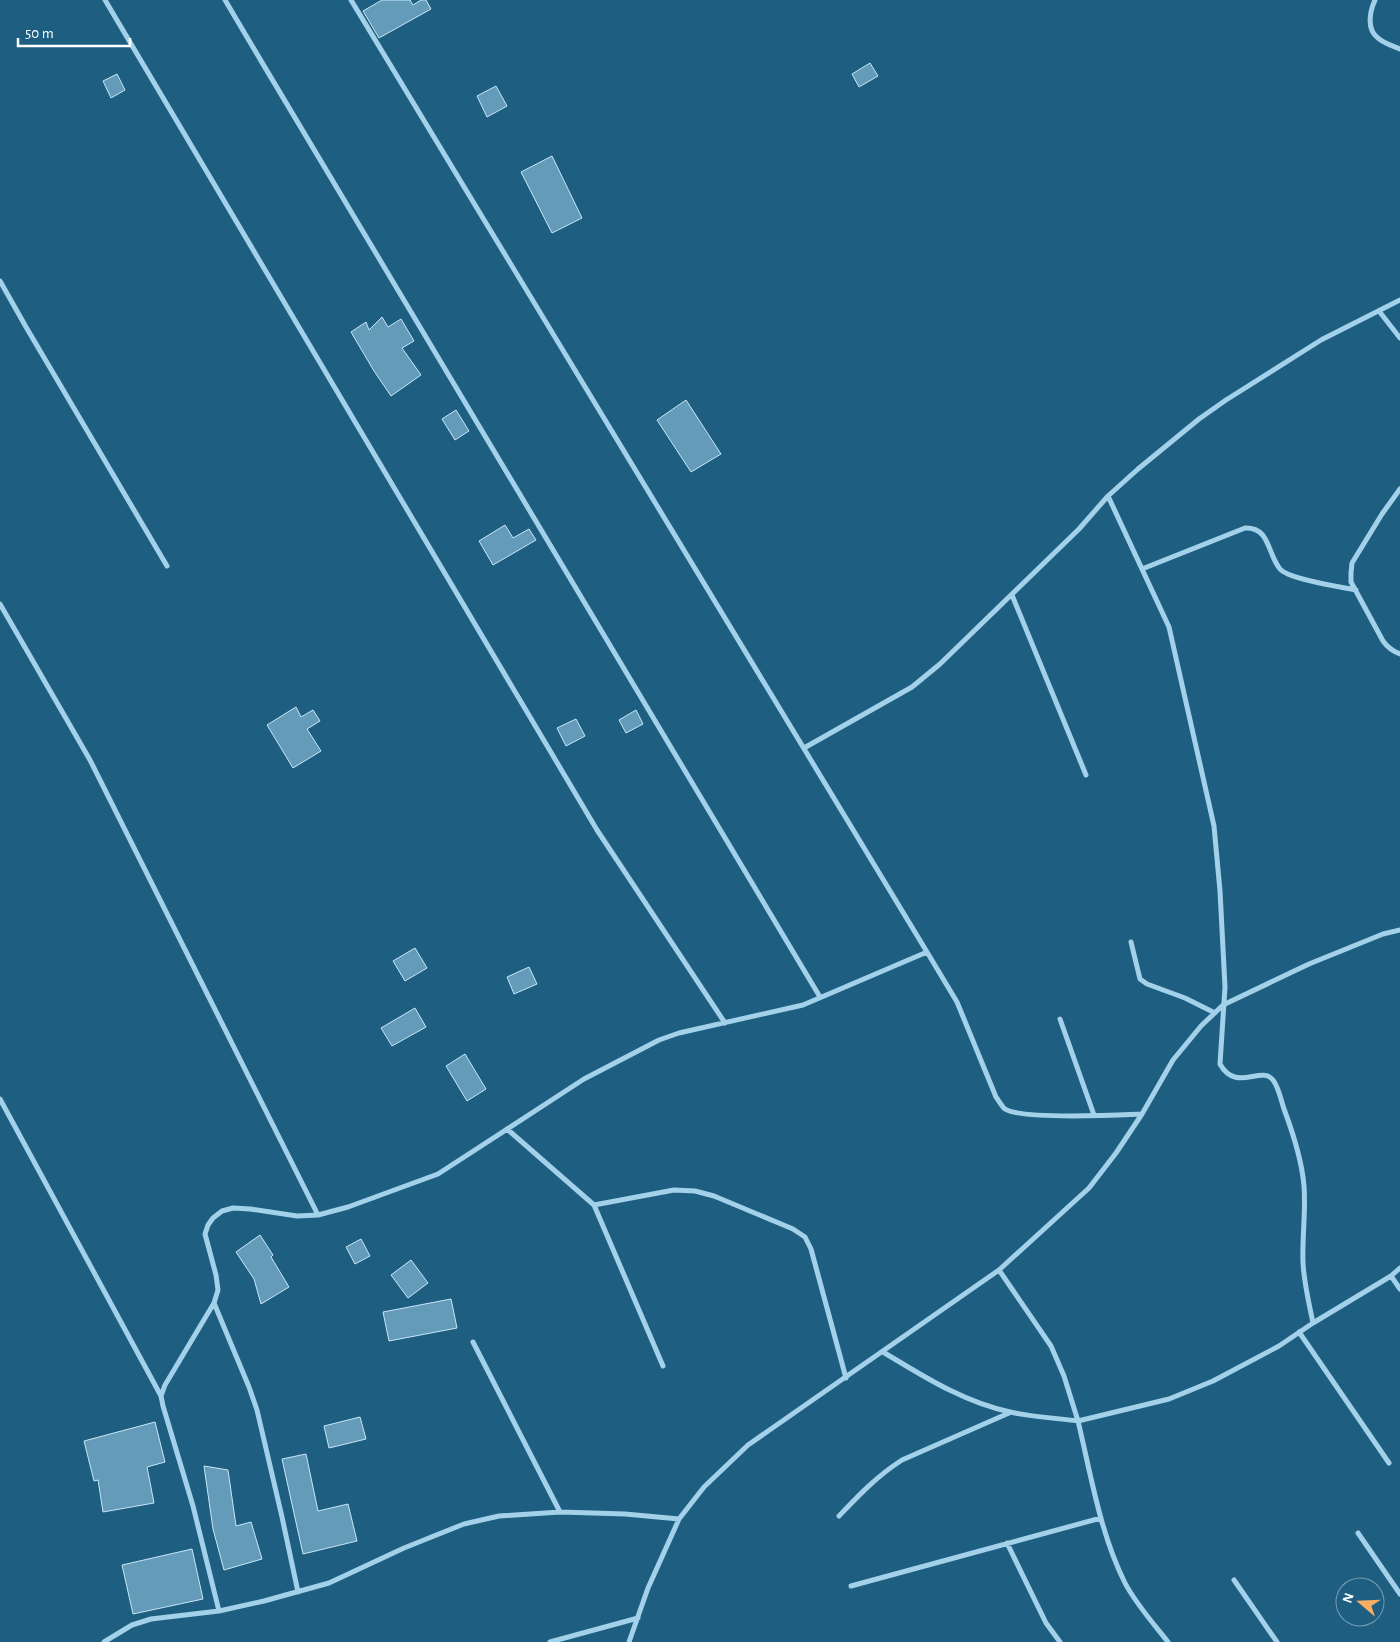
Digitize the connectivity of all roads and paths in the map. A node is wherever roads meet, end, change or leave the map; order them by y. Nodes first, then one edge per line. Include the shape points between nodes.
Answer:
1 (105, 0) edge
2 (226, 0) edge
3 (351, 0) edge
4 (1375, 0) edge
5 (1400, 49) edge
6 (0, 281) edge
7 (1400, 300) edge
8 (1379, 311) junction
9 (1400, 338) edge
10 (1400, 489) edge
11 (1108, 496) junction
12 (167, 566) dead end
13 (1142, 569) junction
14 (1356, 590) junction
15 (1012, 595) junction
16 (0, 604) edge
17 (1400, 654) edge
18 (804, 748) junction
19 (1086, 775) dead end
20 (1400, 930) edge
21 (1131, 942) dead end
22 (927, 952) junction
23 (820, 997) junction
24 (1223, 1005) junction
25 (1214, 1013) junction
26 (1060, 1019) dead end
27 (725, 1023) junction
28 (0, 1099) edge
29 (1142, 1114) junction
30 (1094, 1115) junction
31 (507, 1129) junction
32 (594, 1205) junction
33 (318, 1215) junction
34 (1400, 1268) edge
35 (999, 1270) junction
36 (1390, 1276) junction
37 (1400, 1289) edge
38 (214, 1303) junction
39 (1313, 1323) junction
40 (1299, 1332) junction
41 (473, 1342) dead end
42 (883, 1352) junction
43 (663, 1366) dead end
44 (846, 1378) junction
45 (161, 1396) junction
46 (1010, 1412) junction
47 (1078, 1421) junction
48 (1389, 1463) dead end
49 (560, 1512) junction
50 (839, 1516) dead end
51 (1101, 1518) junction
52 (679, 1519) junction
53 (1358, 1533) dead end
54 (1008, 1543) junction
55 (1234, 1580) dead end
56 (850, 1586) dead end
57 (298, 1592) junction
58 (1400, 1594) edge
59 (219, 1611) junction
60 (638, 1618) junction
61 (104, 1642) edge
62 (550, 1642) edge
63 (629, 1642) edge
64 (1060, 1642) edge
65 (1168, 1642) edge
66 (1277, 1642) edge

1 - 27 street via 597,830
2 - 23 street
3 - 18 street
4 - 5 street via 1371,29 1377,38
6 - 12 street
7 - 8 street
8 - 9 street
8 - 11 street via 1321,340 1226,400 1158,452
10 - 14 street via 1352,563 1352,582
11 - 13 street
11 - 15 street
13 - 14 street via 1253,527 1261,531 1281,571
13 - 24 street via 1169,627 1214,826 1223,944
14 - 17 street via 1383,641 1388,648
15 - 18 street via 912,687
15 - 19 street
16 - 33 street via 90,760
18 - 22 street
20 - 24 street via 1309,964
21 - 25 street via 1140,979
22 - 23 street
22 - 30 street via 957,1002 1004,1109 1014,1113
23 - 27 street
24 - 25 street
24 - 39 street via 1220,1064 1225,1072 1238,1078 1267,1076 1273,1080 1288,1119 1302,1171 1303,1261
25 - 29 street via 1172,1060
26 - 30 street
27 - 31 street via 658,1040 584,1079
28 - 45 street
29 - 30 street
29 - 35 street via 1089,1188
31 - 32 street
31 - 33 street via 438,1174
32 - 43 street
32 - 44 street via 674,1190 695,1191 793,1229 805,1237
33 - 38 street via 297,1216 233,1208 217,1215 205,1234 218,1290
34 - 36 street
35 - 42 street
35 - 47 street via 1051,1346
36 - 37 street
36 - 39 street
38 - 45 street
38 - 57 street via 257,1410
39 - 40 street
40 - 47 street via 1204,1385 1169,1398
40 - 48 street
41 - 49 street
42 - 44 street
42 - 46 street via 949,1391
44 - 52 street via 748,1445 704,1487
45 - 59 street
46 - 47 street
46 - 50 street via 902,1460 870,1483
47 - 51 street
49 - 52 street
49 - 57 street via 499,1516 464,1524 329,1583
51 - 54 street
51 - 65 street via 1126,1584
52 - 60 street
53 - 58 street
54 - 56 street
54 - 64 street via 1046,1623
55 - 66 street
57 - 59 street
59 - 61 street via 151,1619 132,1625
60 - 62 street
60 - 63 street

